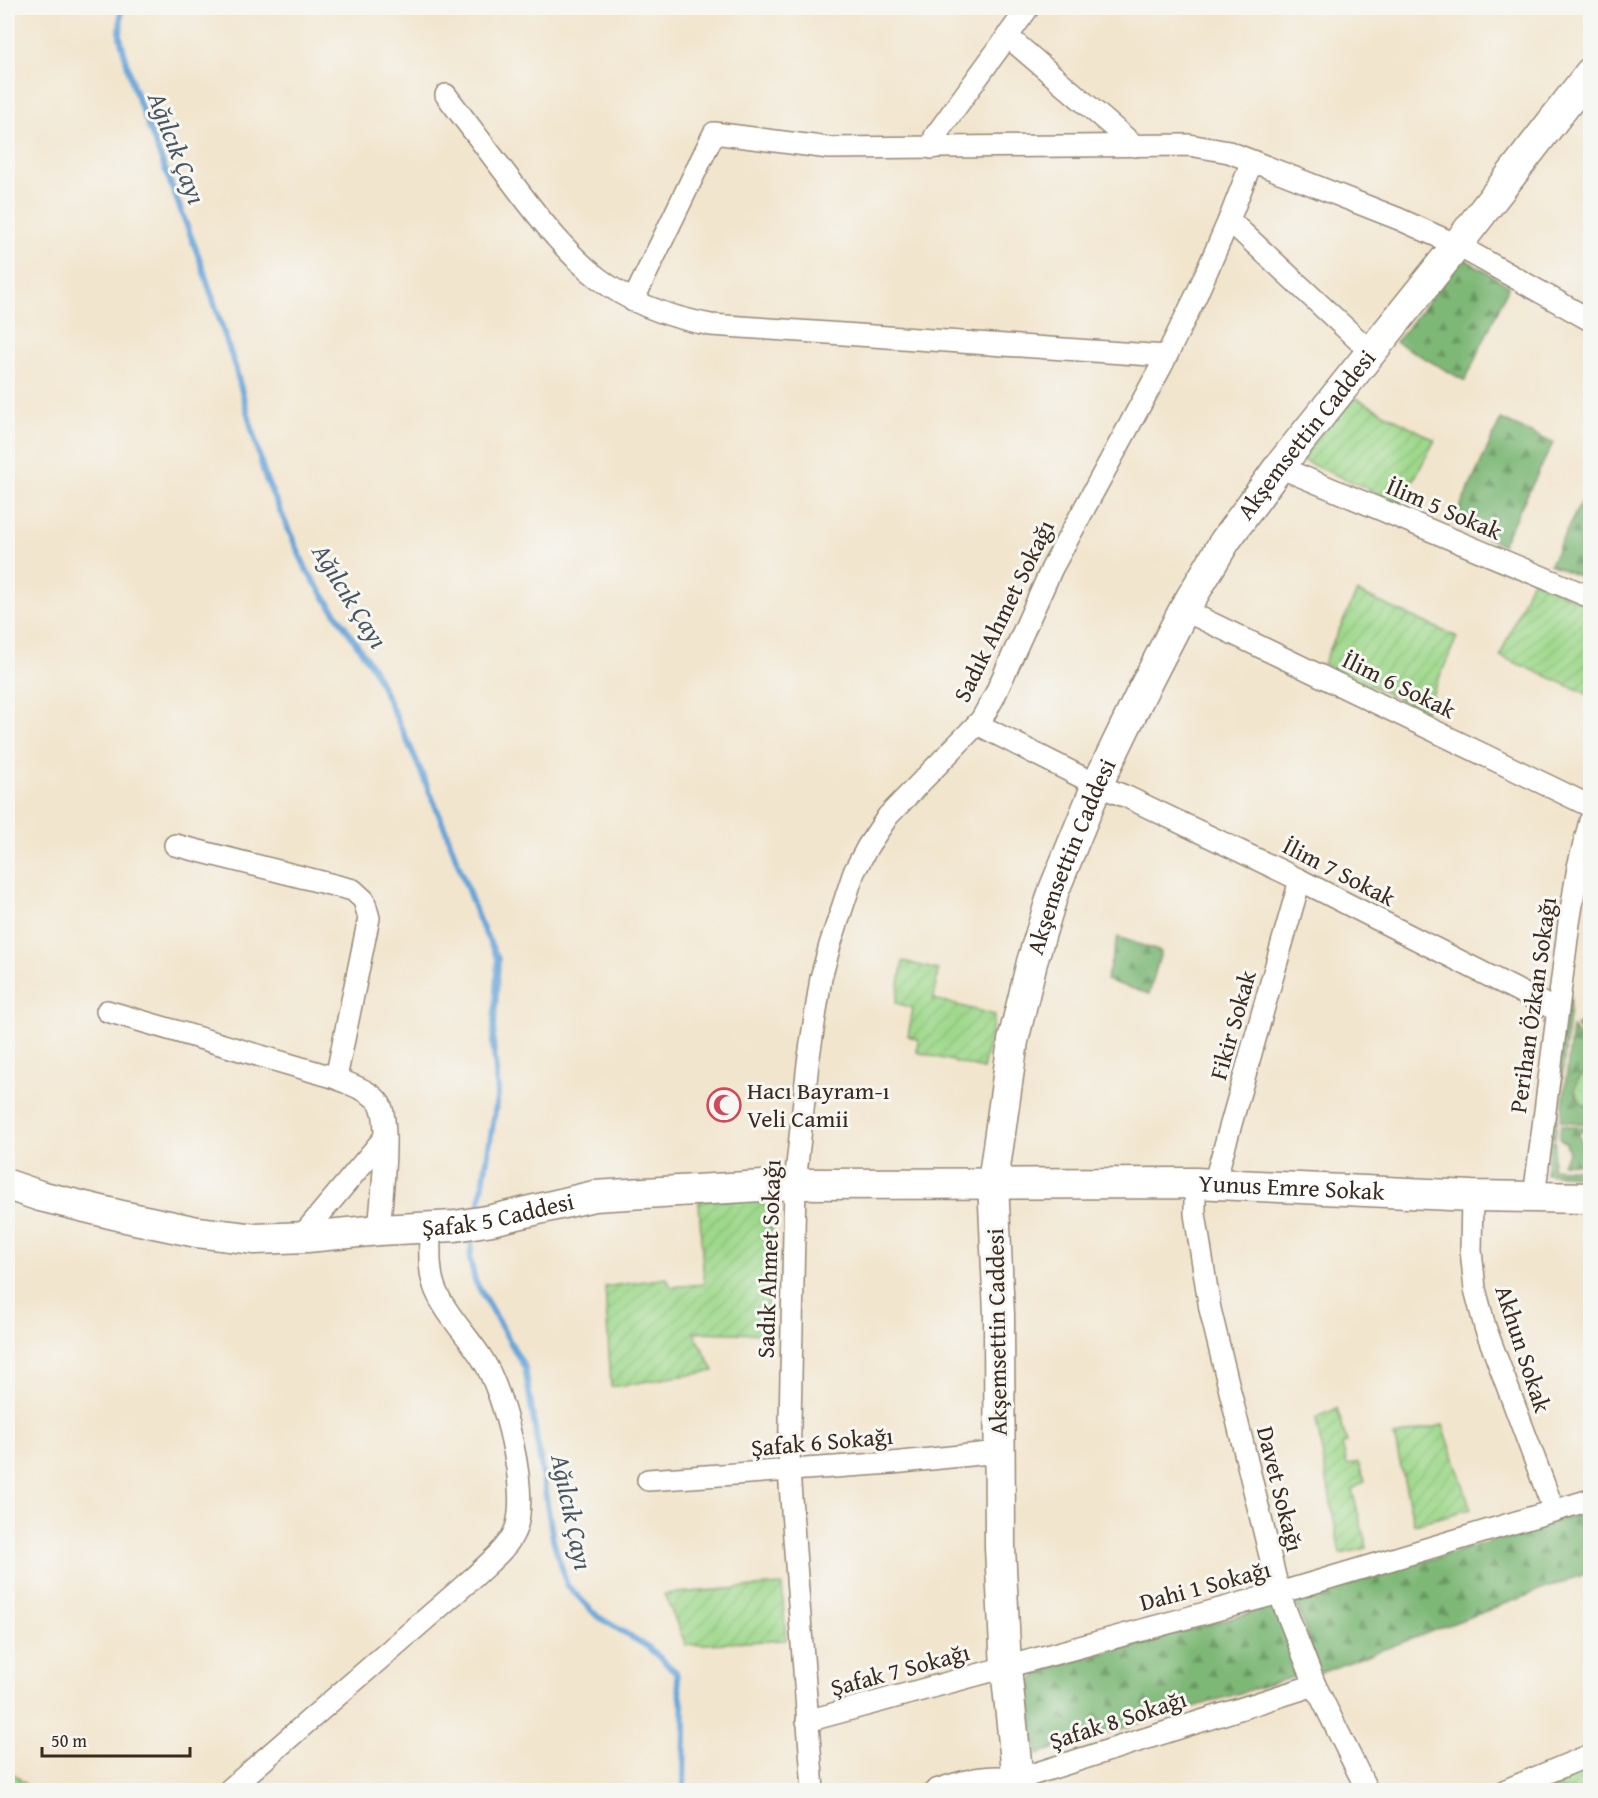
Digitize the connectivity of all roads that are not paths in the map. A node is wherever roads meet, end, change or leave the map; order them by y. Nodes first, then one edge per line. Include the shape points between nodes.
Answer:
1 (1028, 8) edge
2 (1007, 36) junction
3 (1590, 73) edge
4 (446, 95) dead end
5 (1136, 146) junction
6 (932, 148) junction
7 (1252, 160) junction
8 (1229, 220) junction
9 (1457, 245) junction
10 (633, 301) junction
11 (1590, 320) edge
12 (1371, 352) junction
13 (1166, 356) junction
14 (1279, 467) junction
15 (1590, 597) edge
16 (1184, 610) junction
17 (977, 724) junction
18 (1096, 785) junction
19 (1590, 806) edge
20 (1590, 821) edge
21 (175, 845) dead end
22 (1300, 880) junction
23 (1556, 1010) junction
24 (107, 1011) dead end
25 (336, 1078) junction
26 (385, 1137) junction
27 (993, 1182) junction
28 (795, 1184) junction
29 (1204, 1184) junction
30 (8, 1185) edge
31 (1472, 1196) junction
32 (1534, 1197) junction
33 (1590, 1198) edge
34 (430, 1228) junction
35 (379, 1230) junction
36 (300, 1238) junction
37 (999, 1452) junction
38 (789, 1471) junction
39 (648, 1480) dead end
40 (1590, 1500) edge
41 (1554, 1511) junction
42 (1279, 1593) junction
43 (1006, 1668) junction
44 (1315, 1685) junction
45 (807, 1721) junction
46 (1590, 1755) edge
47 (1019, 1785) edge
48 (229, 1791) edge
49 (813, 1791) edge
50 (936, 1791) edge
51 (1367, 1791) edge
52 (1506, 1791) edge

1 - 2 street
2 - 5 street
2 - 6 street via 935,136
3 - 9 street, Akşemsettin Caddesi
4 - 10 street via 559,243 591,274
5 - 6 street
5 - 7 street via 1189,145
6 - 10 street via 829,148 714,133
7 - 8 street, Sadık Ahmet Sokağı
7 - 9 street
8 - 12 street
8 - 13 street, Sadık Ahmet Sokağı
9 - 11 street
9 - 12 street, Akşemsettin Caddesi
10 - 13 street via 684,320 711,325
12 - 14 street, Akşemsettin Caddesi
13 - 17 street, Sadık Ahmet Sokağı via 1052,568 994,697
14 - 15 street, İlim 5 Sokak
14 - 16 street, Akşemsettin Caddesi via 1225,541
16 - 18 street, Akşemsettin Caddesi
16 - 19 street, İlim 6 Sokak
17 - 18 street, İlim 7 Sokak
17 - 28 street, Sadık Ahmet Sokağı via 888,816 854,872 821,978
18 - 22 street, İlim 7 Sokak via 1127,796
18 - 27 street, Akşemsettin Caddesi via 1054,890 1032,962 1013,1041
20 - 23 street, Perihan Özkan Sokağı via 1578,867
21 - 25 street via 353,890 364,900 369,918
22 - 23 street, İlim 7 Sokak
22 - 29 street, Fikir Sokak
23 - 32 street, Perihan Özkan Sokağı
24 - 25 street
25 - 26 street via 370,1094 379,1103
26 - 35 street
26 - 36 street
27 - 28 street, Şafak 5 Caddesi
27 - 29 street, Yunus Emre Sokak
27 - 37 street, Akşemsettin Caddesi via 999,1314
28 - 34 street, Şafak 5 Caddesi via 594,1196 492,1220
28 - 38 street, Sadık Ahmet Sokağı
29 - 31 street, Yunus Emre Sokak
29 - 42 street, Davet Sokağı via 1195,1214 1210,1309
30 - 36 street, Şafak 5 Caddesi via 39,1196 197,1232 255,1239
31 - 32 street, Yunus Emre Sokak
31 - 41 street, Akhun Sokak via 1475,1289
32 - 33 street, Yunus Emre Sokak
34 - 35 street, Şafak 5 Caddesi
34 - 48 street via 435,1290 484,1361 500,1396 518,1475 516,1528 503,1549 474,1576
35 - 36 street, Şafak 5 Caddesi
37 - 38 street, Şafak 6 Sokağı
37 - 43 street, Akşemsettin Caddesi
38 - 39 street, Şafak 6 Sokağı
38 - 45 street, Sadık Ahmet Sokağı
40 - 41 street, Dahi 1 Sokağı
41 - 42 street, Dahi 1 Sokağı
42 - 43 street, Dahi 1 Sokağı
42 - 44 street, Davet Sokağı
43 - 45 street, Şafak 7 Sokağı
43 - 47 street, Akşemsettin Caddesi
44 - 47 street, Şafak 8 Sokağı
44 - 51 street, Davet Sokağı
45 - 49 street, Sadık Ahmet Sokağı
46 - 52 street
47 - 50 street, Şafak 8 Sokağı via 1000,1775

